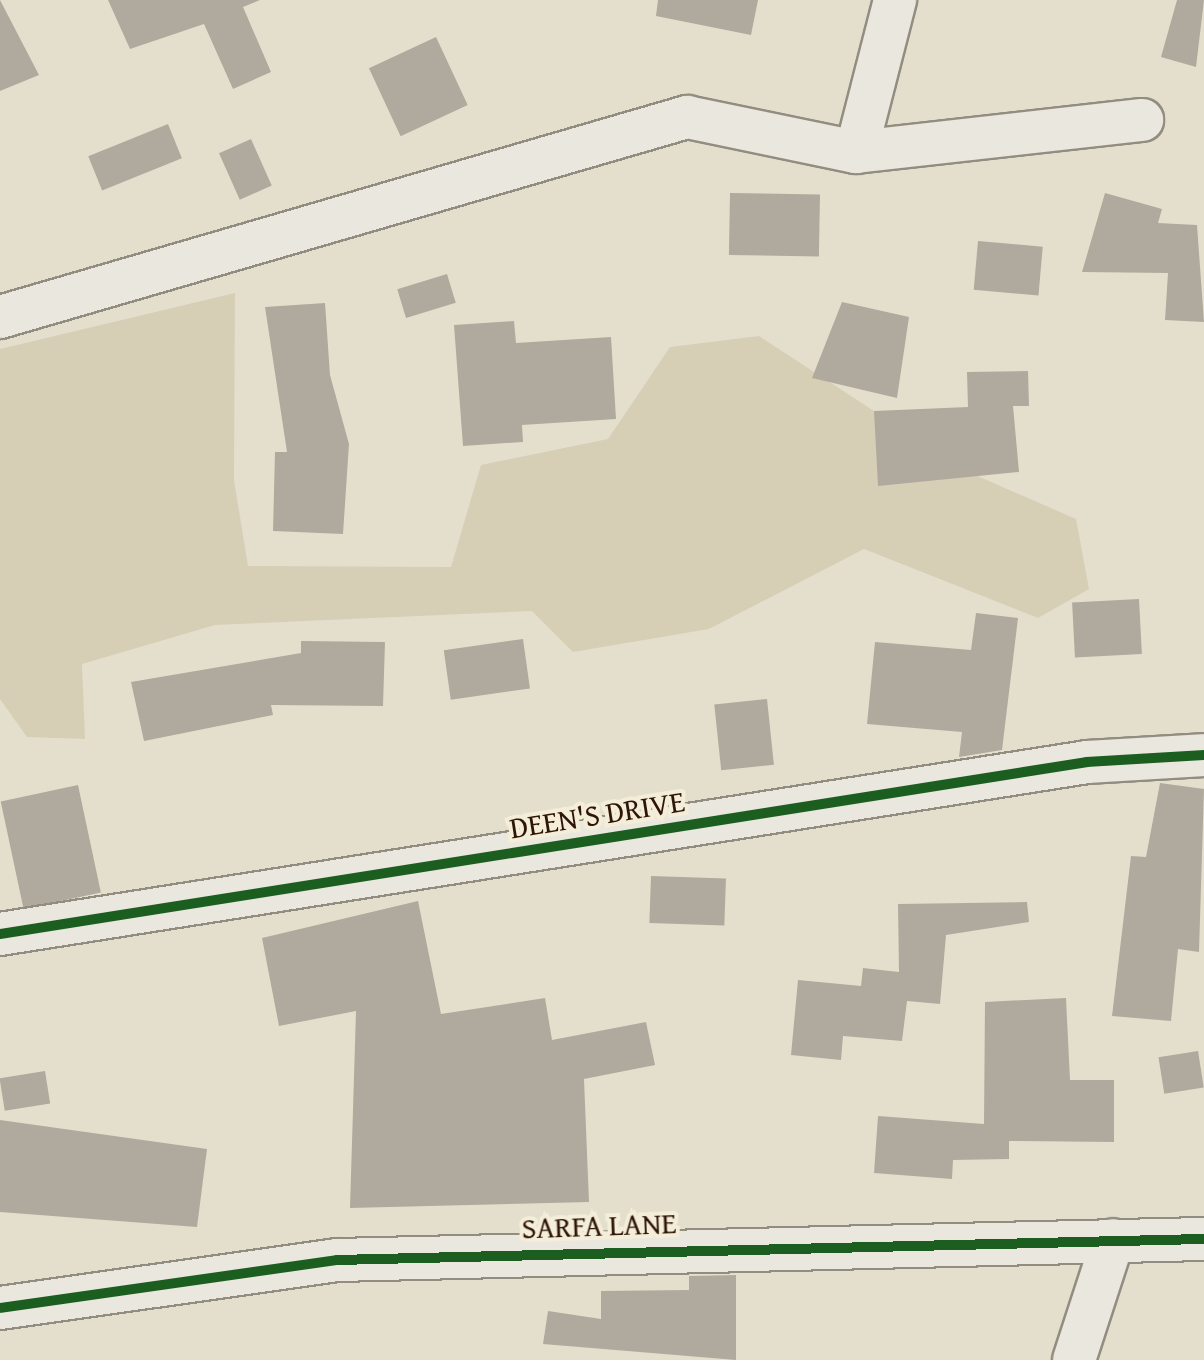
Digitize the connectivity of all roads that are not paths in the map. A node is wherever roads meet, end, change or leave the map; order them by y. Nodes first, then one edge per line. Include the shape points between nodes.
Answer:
1 (895, 0) edge
2 (1142, 120) dead end
3 (856, 152) junction
4 (0, 318) edge
5 (1204, 755) edge
6 (0, 934) edge
7 (1204, 1239) edge
8 (1113, 1240) junction
9 (0, 1308) edge
10 (1074, 1360) edge

1 - 3 street
2 - 3 street
3 - 4 street via 687,116
5 - 6 street, DEEN'S DRIVE via 1087,762
7 - 8 street, SARFA LANE
8 - 9 street, SARFA LANE via 337,1260
8 - 10 street

